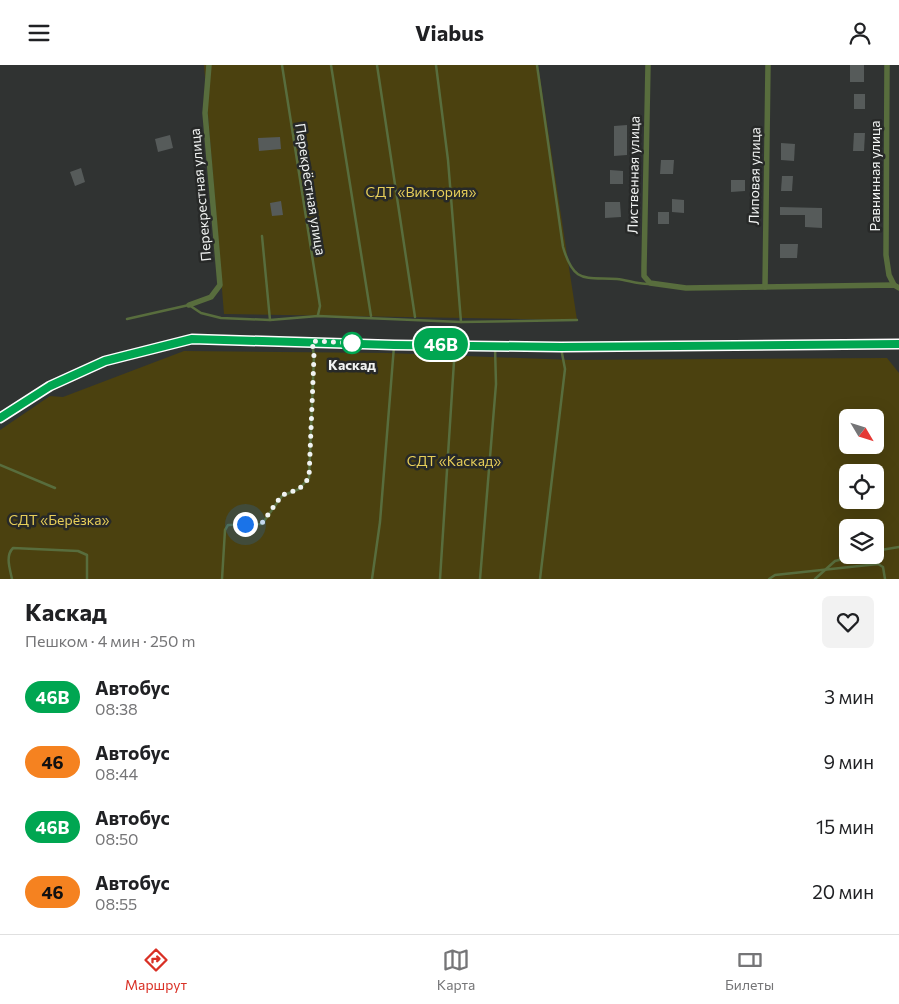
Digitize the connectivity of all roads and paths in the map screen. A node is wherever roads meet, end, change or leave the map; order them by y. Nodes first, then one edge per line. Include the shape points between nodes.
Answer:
1 (209, 65) edge
2 (282, 65) edge
3 (331, 65) edge
4 (377, 65) edge
5 (436, 65) edge
6 (537, 65) edge
7 (648, 65) edge
8 (768, 65) edge
9 (887, 65) edge
10 (262, 236) dead end
11 (650, 283) junction
12 (765, 287) junction
13 (896, 287) edge
14 (189, 305) junction
15 (318, 316) junction
16 (371, 316) junction
17 (415, 317) dead end
18 (127, 319) dead end
19 (270, 320) junction
20 (577, 320) dead end
21 (461, 322) junction
22 (312, 341) junction
23 (455, 344) junction
24 (899, 344) edge
25 (394, 345) junction
26 (495, 346) junction
27 (561, 347) junction
28 (0, 418) edge
29 (0, 465) edge
30 (55, 488) dead end
31 (899, 547) edge
32 (884, 550) edge
33 (839, 560) edge
34 (826, 568) junction
35 (12, 579) edge
36 (87, 579) edge
37 (222, 579) edge
38 (372, 579) edge
39 (440, 579) edge
40 (480, 579) edge
41 (540, 579) edge
42 (769, 579) edge
43 (815, 579) edge
44 (885, 579) edge

1 - 14 street, Перекрестная улица via 205,113 220,285 210,297
2 - 15 lane, Перекрёстная улица via 320,306
3 - 16 lane
4 - 17 lane
5 - 21 lane via 448,161
6 - 11 lane via 563,247 572,271 585,279
7 - 11 street, Лиственная улица via 644,277
8 - 12 street, Липовая улица
9 - 13 street, Равнинная улица via 886,255 889,275
10 - 19 lane
11 - 12 street via 686,288
12 - 13 street
14 - 18 lane
14 - 19 lane via 201,313 221,318
15 - 16 lane
15 - 19 lane
16 - 21 lane
20 - 21 lane
22 - 25 street
22 - 28 street via 192,339 105,361 50,386
22 - 37 lane via 309,478 299,489 282,495 262,523 228,525
23 - 25 street
23 - 26 street
23 - 39 lane
24 - 27 street
25 - 38 lane via 380,522
26 - 27 street
26 - 40 lane via 496,384
27 - 41 lane via 565,369
29 - 30 lane
31 - 32 lane
33 - 34 lane
34 - 42 lane via 775,575
34 - 43 lane
34 - 44 lane via 878,564 883,567
35 - 36 lane via 8,558 13,549 78,551 87,555

